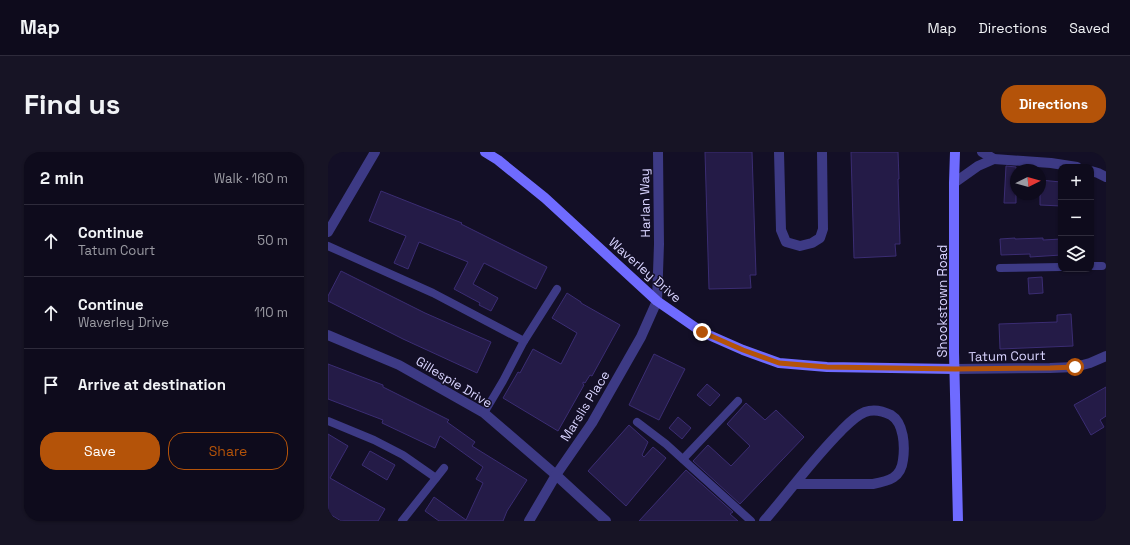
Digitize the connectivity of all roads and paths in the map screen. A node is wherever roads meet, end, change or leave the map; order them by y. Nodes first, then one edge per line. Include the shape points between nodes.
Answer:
1 (375, 152) edge
2 (485, 152) edge
3 (658, 152) edge
4 (779, 152) edge
5 (822, 152) edge
6 (955, 152) edge
7 (982, 152) edge
8 (994, 159) junction
9 (1058, 164) edge
10 (1094, 171) edge
11 (1106, 176) edge
12 (954, 183) junction
13 (328, 232) edge
14 (328, 246) edge
15 (1094, 266) edge
16 (1102, 266) dead end
17 (1058, 267) edge
18 (1000, 268) dead end
19 (558, 289) dead end
20 (657, 301) junction
21 (328, 335) edge
22 (524, 341) junction
23 (1106, 356) edge
24 (955, 369) junction
25 (738, 401) dead end
26 (484, 413) junction
27 (328, 421) edge
28 (637, 422) dead end
29 (683, 459) junction
30 (444, 468) dead end
31 (556, 475) junction
32 (436, 478) junction
33 (795, 484) junction
34 (402, 521) edge
35 (528, 521) edge
36 (606, 521) edge
37 (752, 521) edge
38 (764, 521) edge
39 (958, 521) edge

1 - 13 street
2 - 20 street, Waverley Drive via 545,198
3 - 20 street, Harlan Way
4 - 5 street via 780,230 786,242 800,246 820,238 823,229
6 - 12 street, Shookstown Road
7 - 8 street
8 - 9 street
8 - 12 street via 978,166
10 - 11 street
12 - 24 street, Shookstown Road
14 - 22 lane via 433,293
15 - 16 lane
17 - 18 lane
19 - 22 lane
20 - 24 street, Waverley Drive via 702,332 779,363 827,367
20 - 31 street, Marslis Place via 641,337 596,416
21 - 26 street, Gillespie Drive via 399,365
22 - 26 lane
23 - 24 street, Tatum Court via 1075,367
24 - 39 street, Shookstown Road
25 - 29 lane
26 - 31 street, Gillespie Drive
27 - 32 lane via 397,452
28 - 29 lane
29 - 37 lane
30 - 32 lane
31 - 35 street, Marslis Place
31 - 36 street, Gillespie Drive
32 - 34 lane
33 - 33 street via 873,484 894,478 903,464 905,450 903,436 894,417 878,411 866,411 856,417 829,443
33 - 38 street

